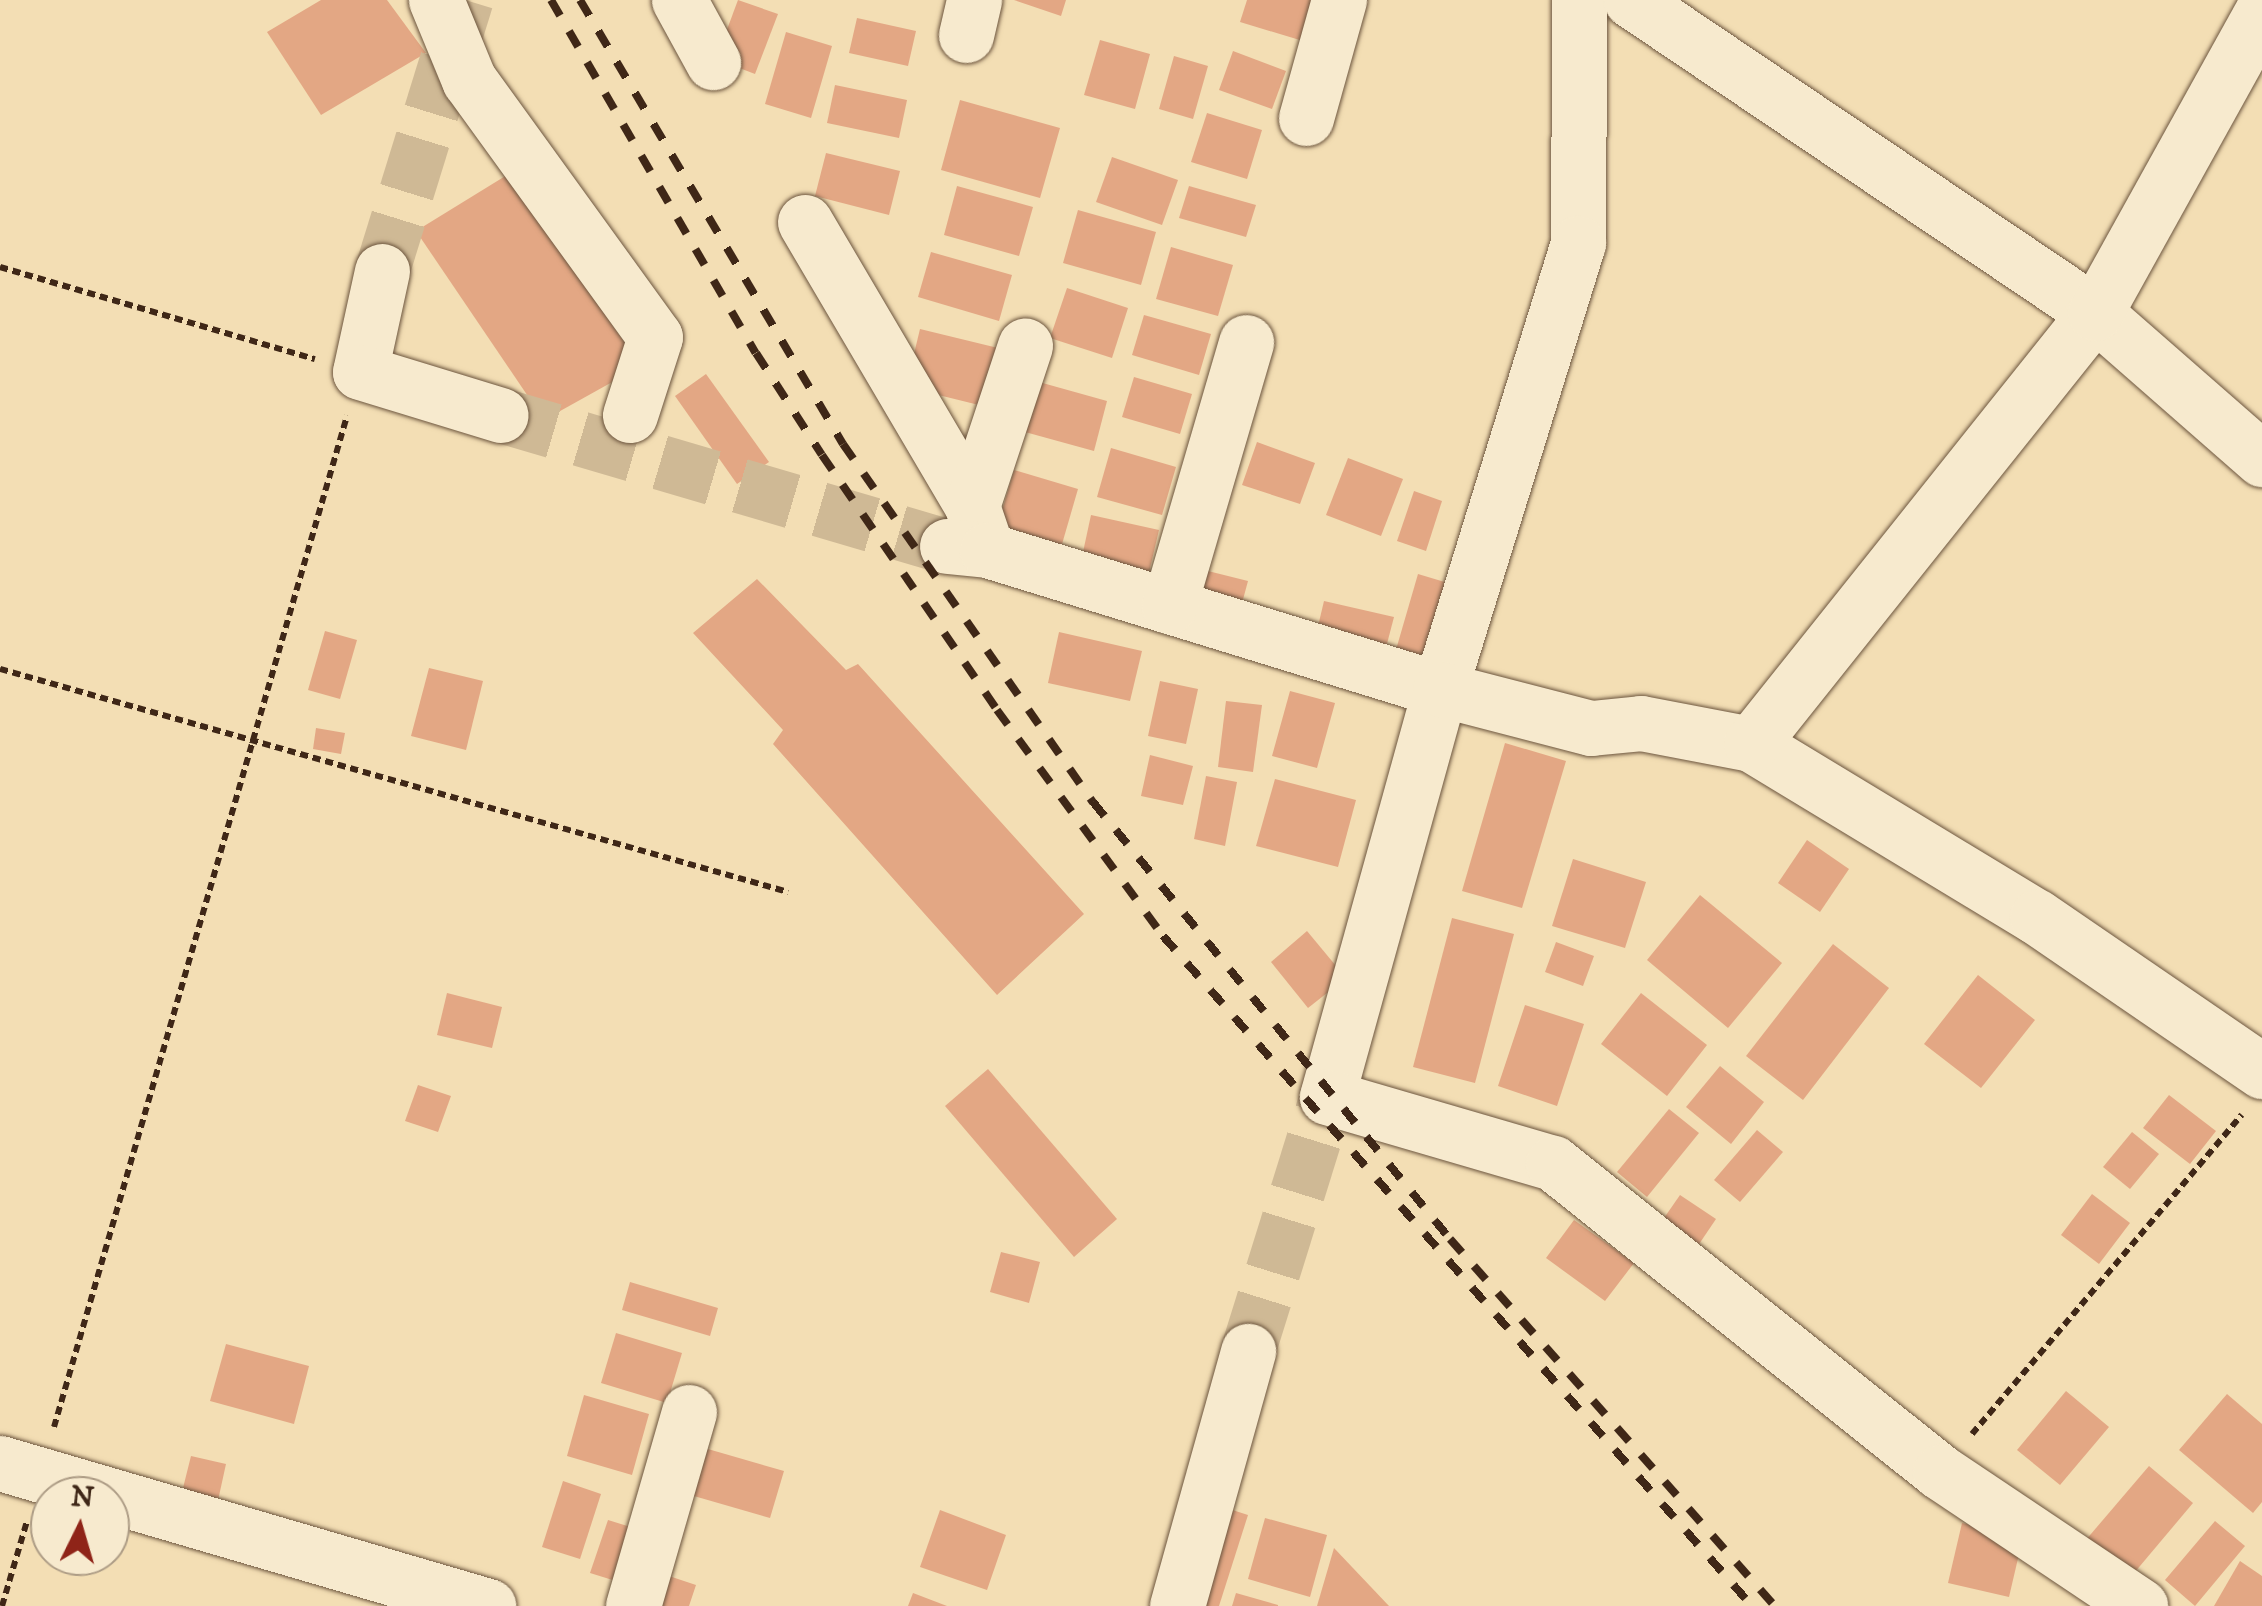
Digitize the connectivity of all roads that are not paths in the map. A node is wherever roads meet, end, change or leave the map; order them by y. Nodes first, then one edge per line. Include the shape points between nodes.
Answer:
1 (436, 0) edge
2 (679, 0) edge
3 (1339, 0) edge
4 (1579, 0) edge
5 (1632, 0) edge
6 (2262, 12) edge
7 (713, 62) dead end
8 (1306, 118) dead end
9 (805, 222) dead end
10 (382, 271) tunnel mouth
11 (2096, 313) junction
12 (1246, 342) dead end
13 (1025, 346) dead end
14 (501, 414) tunnel mouth
15 (630, 416) dead end
16 (2262, 459) edge
17 (969, 534) junction
18 (1169, 606) junction
19 (1440, 688) junction
20 (1751, 744) junction
21 (2256, 1089) edge
22 (1248, 1350) tunnel mouth
23 (688, 1412) dead end
24 (20, 1469) edge
25 (488, 1606) edge
26 (633, 1606) edge
27 (1177, 1606) edge
28 (2140, 1606) edge

1 - 15 street via 469,80 655,337
2 - 7 street
3 - 8 street
4 - 19 street via 1578,242
5 - 11 street
6 - 11 street
9 - 17 street
10 - 14 street via 360,372
11 - 16 street
11 - 20 street
12 - 18 street
13 - 17 street
17 - 18 street
18 - 19 street
19 - 20 street via 1591,728 1641,723
19 - 28 street via 1327,1097 1553,1163 1940,1472
20 - 21 street via 2037,917
22 - 27 street
23 - 26 street
24 - 25 street

